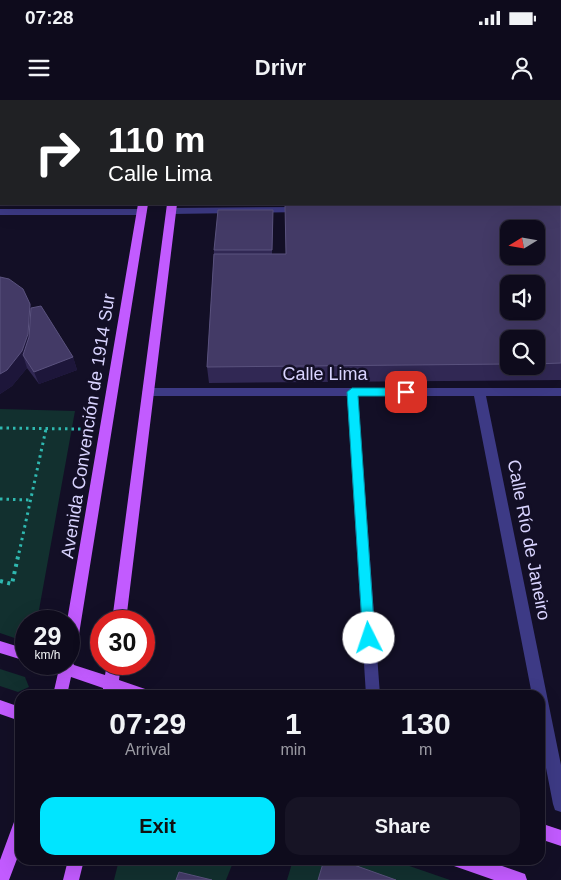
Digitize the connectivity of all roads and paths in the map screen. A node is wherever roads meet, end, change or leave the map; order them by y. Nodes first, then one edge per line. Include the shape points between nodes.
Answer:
1 (172, 207) edge
2 (31, 208) edge
3 (142, 208) edge
4 (311, 210) edge
5 (0, 212) edge
6 (148, 392) junction
7 (352, 392) junction
8 (479, 392) junction
9 (561, 392) edge
10 (0, 428) edge
11 (46, 429) junction
12 (82, 429) dead end
13 (0, 499) edge
14 (30, 500) junction
15 (0, 581) edge
16 (76, 610) edge
17 (120, 610) edge
18 (0, 647) edge
19 (15, 652) edge
20 (80, 673) edge
21 (65, 675) edge
22 (112, 675) edge
23 (61, 690) edge
24 (110, 690) edge
25 (373, 690) edge
26 (538, 690) edge
27 (0, 707) edge
28 (15, 712) edge
29 (545, 724) edge
30 (561, 804) edge
31 (545, 833) edge
32 (561, 838) edge
33 (15, 842) edge
34 (75, 865) edge
35 (470, 865) edge
36 (490, 875) edge
37 (1, 880) edge
38 (71, 880) edge
39 (519, 880) edge

1 - 4 street
1 - 6 main road
2 - 3 street
2 - 5 street
3 - 16 main road, Avenida Convención de 1914 Sur
6 - 7 street, Calle Lima
6 - 17 main road
7 - 8 street, Calle Lima
7 - 25 street
8 - 9 street, Calle Lima
8 - 26 street, Calle Río de Janeiro
10 - 11 path
11 - 12 path
11 - 14 path
13 - 14 path
14 - 15 path via 12,584
18 - 19 main road
20 - 24 main road
21 - 23 main road
22 - 24 main road
27 - 28 main road
29 - 30 street
31 - 32 main road
33 - 37 main road
34 - 38 main road
35 - 36 main road
36 - 39 main road

